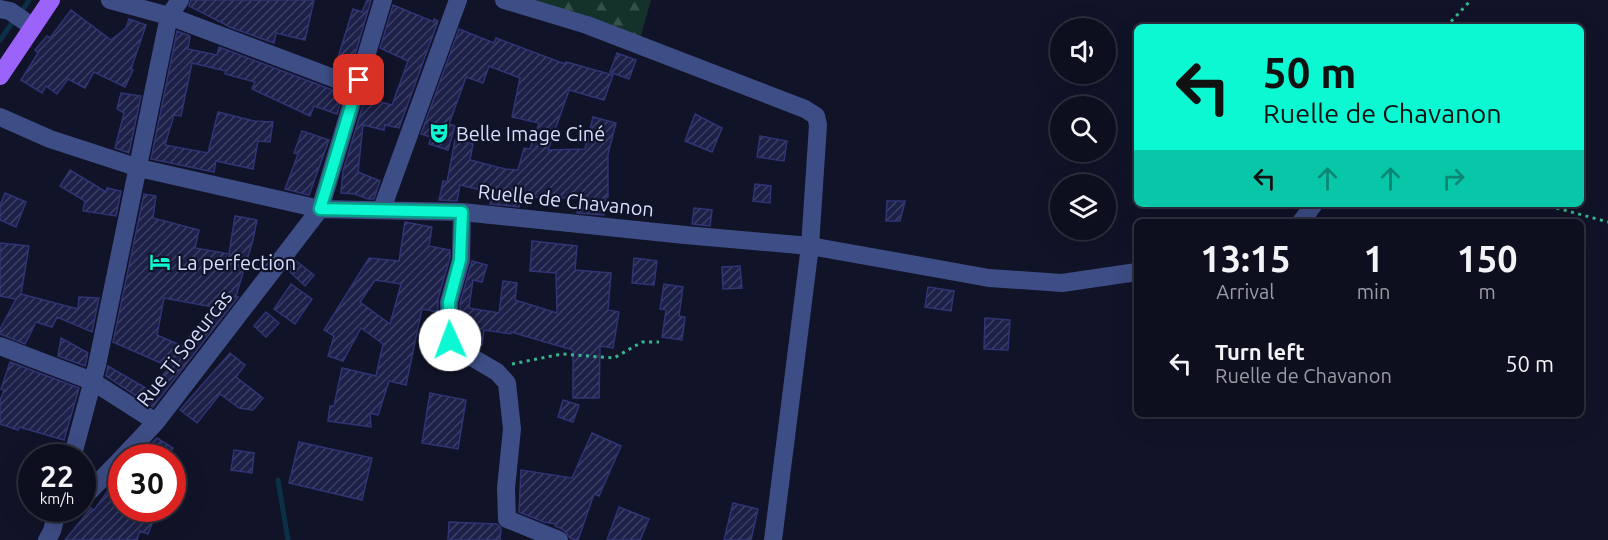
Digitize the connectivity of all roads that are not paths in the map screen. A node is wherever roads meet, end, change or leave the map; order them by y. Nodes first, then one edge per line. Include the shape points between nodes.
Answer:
1 (51, 0) edge
2 (110, 0) edge
3 (180, 0) edge
4 (383, 0) edge
5 (458, 0) edge
6 (504, 0) edge
7 (0, 9) edge
8 (169, 16) junction
9 (33, 27) junction
10 (0, 76) edge
11 (357, 87) junction
12 (0, 117) edge
13 (138, 168) junction
14 (320, 209) junction
15 (382, 209) junction
16 (462, 212) junction
17 (810, 246) junction
18 (1134, 272) edge
19 (0, 346) edge
20 (92, 381) junction
21 (156, 422) junction
22 (76, 444) edge
23 (135, 444) edge
24 (108, 473) edge
25 (96, 485) edge
26 (62, 522) edge
27 (50, 536) edge
28 (559, 540) edge
29 (774, 540) edge

1 - 9 main road
2 - 8 street
3 - 8 street
4 - 11 street, Rue Ti Soeurcas
5 - 15 street
6 - 17 street via 587,25 816,116
7 - 9 street via 10,11
8 - 11 street
8 - 13 street
9 - 10 main road
11 - 14 street, Rue Ti Soeurcas
12 - 13 street, Ruelle de Chavanon via 50,139
13 - 14 street, Ruelle de Chavanon
13 - 20 street
14 - 15 street, Ruelle de Chavanon
14 - 21 street, Rue Ti Soeurcas
15 - 16 street, Ruelle de Chavanon
16 - 17 street, Ruelle de Chavanon
16 - 28 street via 460,260 449,302 450,340 507,383 512,429 507,519
17 - 18 street, Ruelle de Chavanon via 989,278 1062,283
17 - 29 street
19 - 20 street
20 - 21 street
20 - 22 street
21 - 23 street, Rue Ti Soeurcas
24 - 25 street, Rue Ti Soeurcas
26 - 27 street

